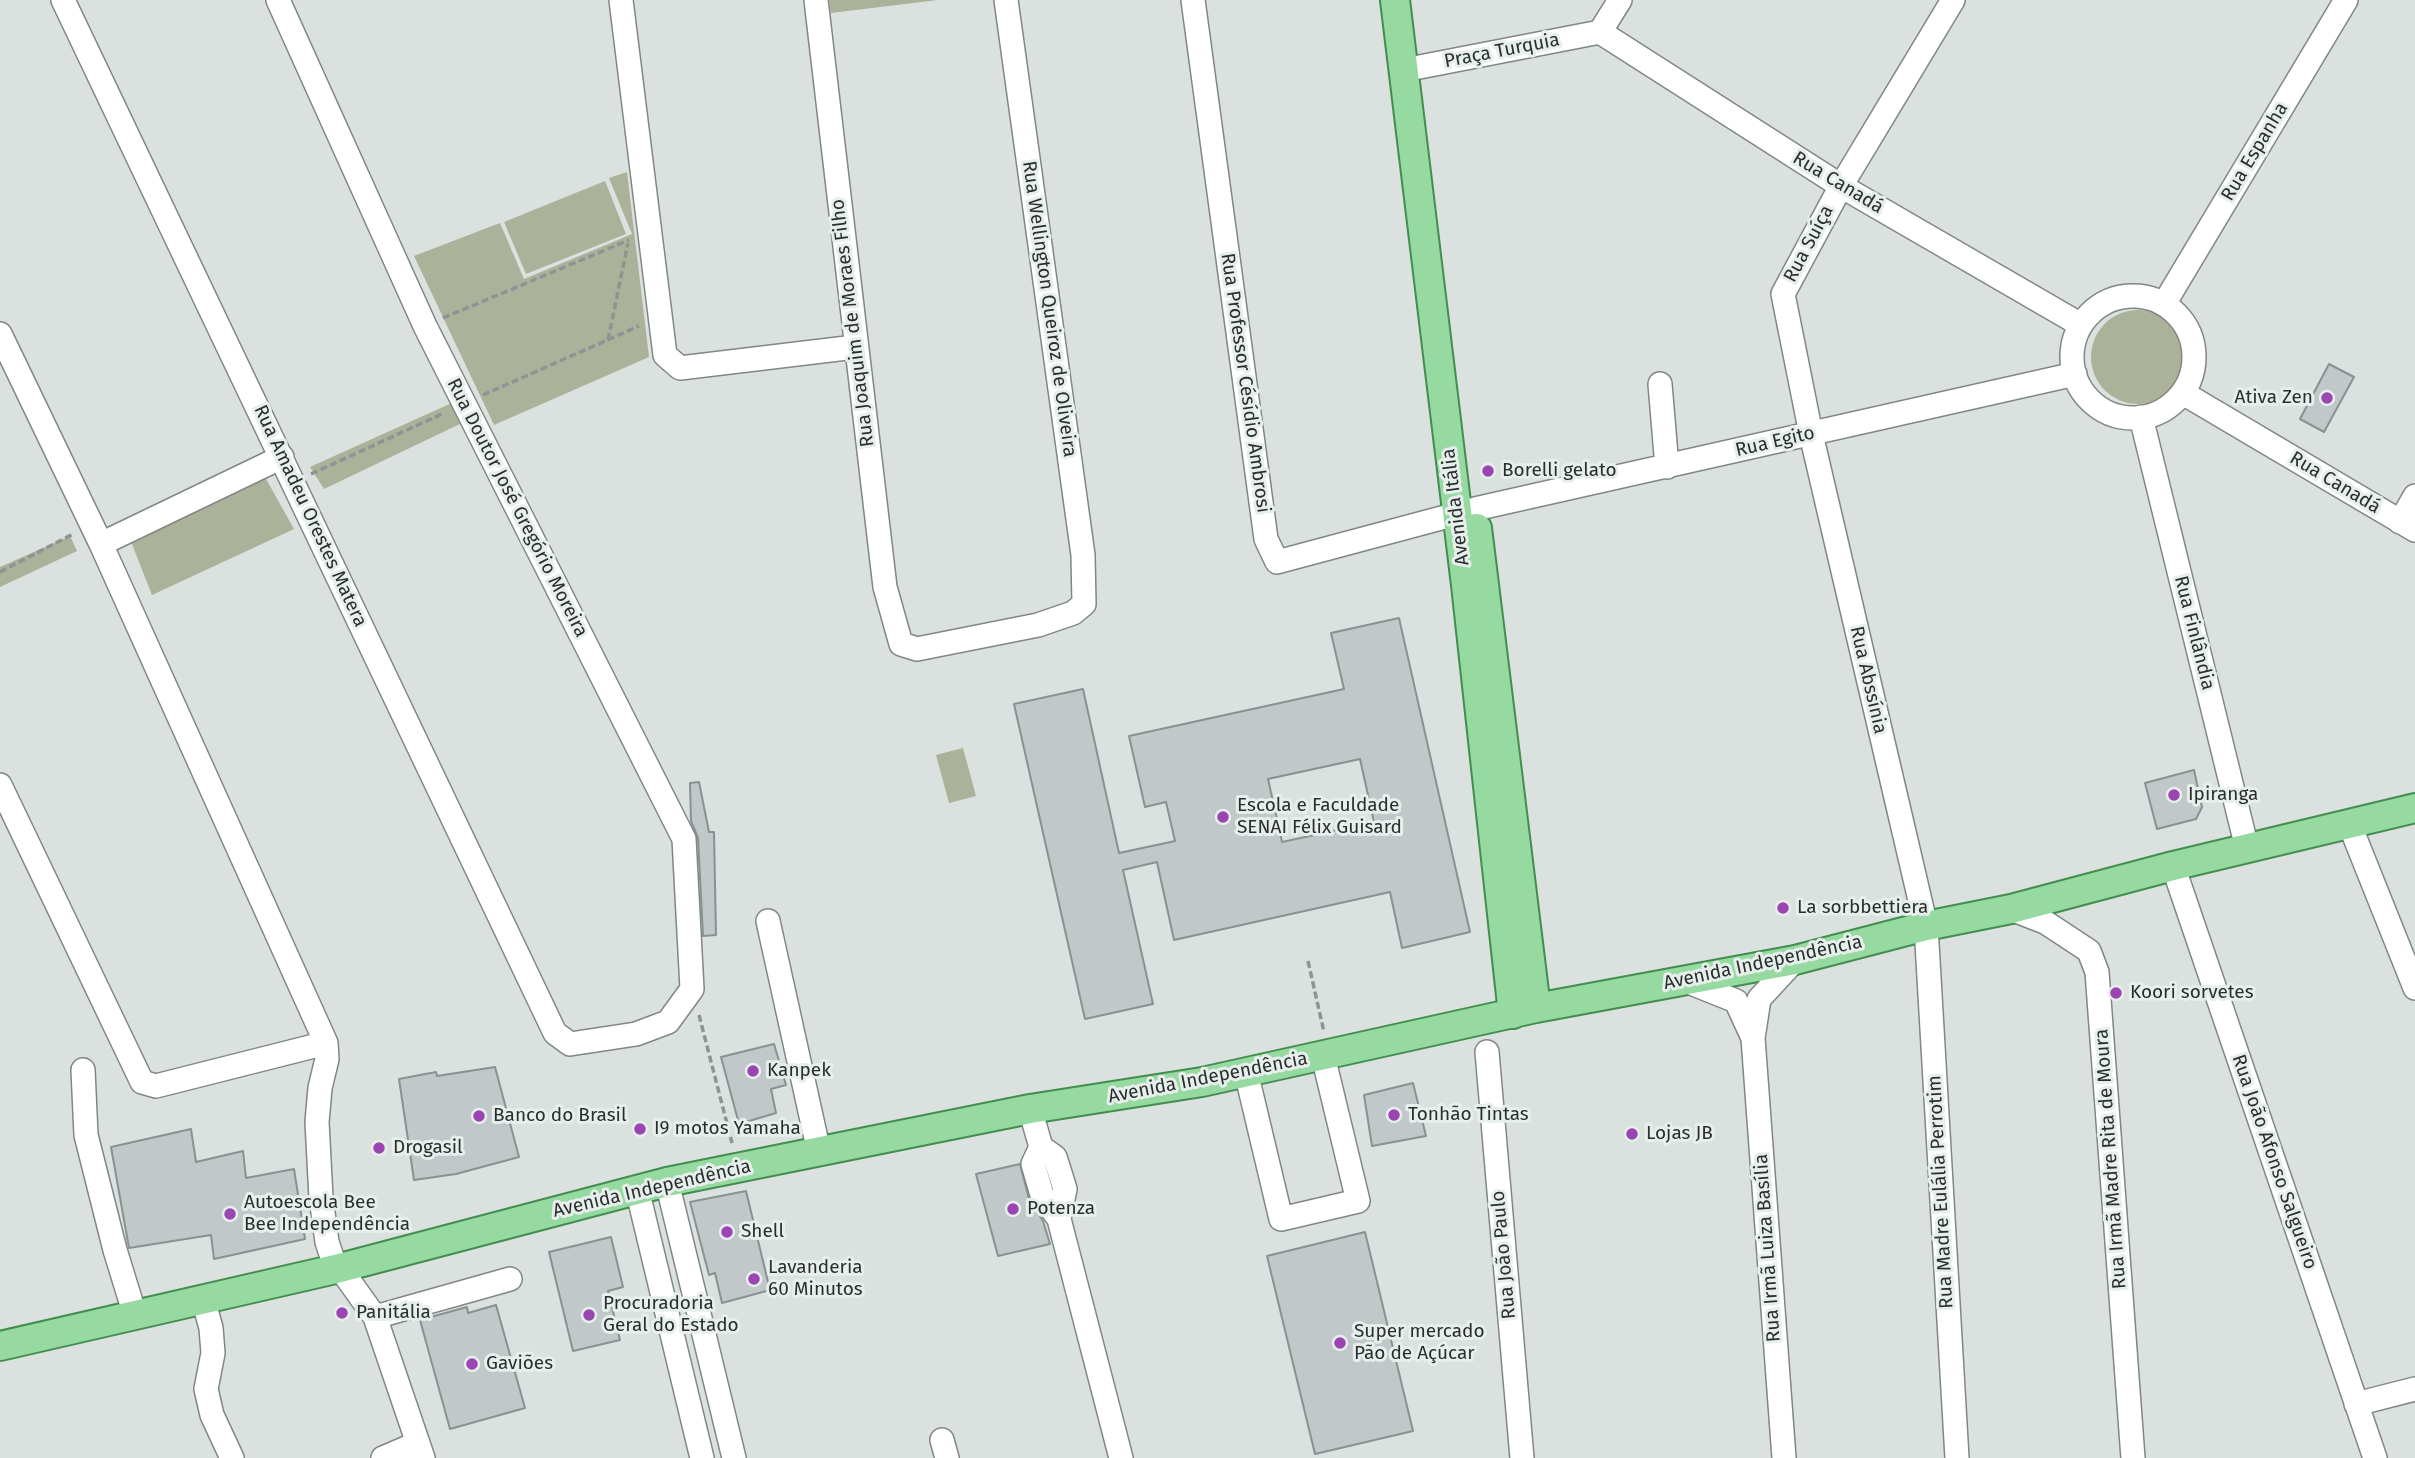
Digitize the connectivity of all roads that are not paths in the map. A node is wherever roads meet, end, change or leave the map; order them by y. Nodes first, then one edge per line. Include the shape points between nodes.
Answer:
1 (63, 0) edge
2 (278, 0) edge
3 (621, 0) edge
4 (816, 0) edge
5 (1006, 0) edge
6 (1193, 0) edge
7 (1395, 0) edge
8 (1415, 0) edge
9 (1620, 0) edge
10 (1953, 0) edge
11 (2346, 0) edge
12 (1600, 32) junction
13 (1413, 69) junction
14 (1841, 186) junction
15 (2164, 304) junction
16 (2081, 325) junction
17 (0, 334) edge
18 (855, 347) junction
19 (2075, 374) junction
20 (1660, 384) dead end
21 (2183, 393) junction
22 (2141, 417) junction
23 (1811, 434) junction
24 (282, 457) junction
25 (1667, 467) junction
26 (2415, 496) edge
27 (1466, 512) junction
28 (2408, 526) edge
29 (96, 534) junction
30 (901, 645) joint
31 (0, 785) edge
32 (2415, 808) edge
33 (2348, 823) junction
34 (2247, 848) junction
35 (2173, 866) junction
36 (2011, 909) junction
37 (768, 921) dead end
38 (1926, 926) junction
39 (1795, 960) junction
40 (1686, 981) junction
41 (2415, 988) edge
42 (1524, 1011) junction
43 (668, 1022) joint
44 (1753, 1038) junction
45 (326, 1043) junction
46 (1486, 1052) dead end
47 (1326, 1055) junction
48 (83, 1070) dead end
49 (1246, 1072) junction
50 (1030, 1109) junction
51 (819, 1152) junction
52 (667, 1182) junction
53 (637, 1189) junction
54 (340, 1268) junction
55 (510, 1279) dead end
56 (203, 1299) junction
57 (701, 1314) junction
58 (135, 1315) junction
59 (375, 1317) junction
60 (670, 1322) junction
61 (0, 1346) edge
62 (2415, 1390) edge
63 (2357, 1404) junction
64 (420, 1450) edge
65 (730, 1457) edge
66 (232, 1458) edge
67 (383, 1458) edge
68 (702, 1458) edge
69 (1121, 1458) edge
70 (1522, 1458) edge
71 (1784, 1458) edge
72 (1956, 1458) edge
73 (2133, 1458) edge
74 (2375, 1458) edge

1 - 24 street, Rua Amadeu Orestes Matera
2 - 43 street, Rua Doutor José Gregório Moreira via 425,326 684,839 692,989
3 - 18 street via 639,236 665,355 680,368
4 - 18 street, Rua Joaquim de Moraes Filho
5 - 30 street, Rua Wellington Queiroz de Oliveira via 1083,555 1084,604 1073,613 1038,625 917,649
6 - 27 street, Rua Professor Césídio Ambrosi via 1266,539 1277,562
7 - 13 main road, Avenida Itália
8 - 13 main road, Avenida Itália
9 - 12 street
10 - 14 street, Rua Suíça
11 - 15 street, Rua Espanha
12 - 13 street, Praça Turquia
12 - 14 street, Rua Canadá
13 - 27 main road, Avenida Itália
14 - 16 street, Rua Canadá
14 - 23 street, Rua Suíça via 1783,293
15 - 16 street via 2144,297 2121,297 2089,314
15 - 21 street via 2188,330 2194,353
16 - 19 street via 2072,349
17 - 29 street
18 - 30 street, Rua Joaquim de Moraes Filho via 885,587
19 - 22 street via 2086,396 2101,409
19 - 23 street, Rua Egito
20 - 25 street
21 - 22 street via 2163,410
21 - 28 street, Rua Canadá
22 - 34 street, Rua Finlândia
23 - 25 street, Rua Egito
23 - 38 street, Rua Abssínia
24 - 29 street
24 - 43 street, Rua Amadeu Orestes Matera via 555,1032 570,1044 636,1034
25 - 27 street, Rua Egito
26 - 28 street
27 - 42 main road, Avenida Itália via 1486,581
29 - 45 street
31 - 45 street via 142,1082 156,1086
32 - 33 main road, Avenida Independência
33 - 34 main road, Avenida Independência
33 - 41 street
34 - 35 main road, Avenida Independência
35 - 36 main road, Avenida Independência
35 - 63 street, Rua João Afonso Salgueiro
36 - 38 main road, Avenida Independência
36 - 73 street, Rua Irmã Madre Rita de Moura via 2045,922 2089,951 2097,972
37 - 51 street
38 - 39 main road, Avenida Independência
38 - 72 street, Rua Madre Eulália Perrotim
39 - 40 main road, Avenida Independência
39 - 44 street, Rua Irmã Luiza Basília via 1759,999
40 - 42 main road, Avenida Independência
40 - 44 street, Rua Irmã Luiza Basília via 1736,1001
42 - 47 main road, Avenida Independência
44 - 71 street, Rua Irmã Luiza Basília
45 - 54 street via 317,1122 321,1198 327,1242
46 - 70 street, Rua João Paulo
47 - 49 main road, Avenida Independência
47 - 49 street via 1358,1201 1281,1219
48 - 58 street via 86,1135
49 - 50 main road, Avenida Independência
50 - 51 main road, Avenida Independência
50 - 69 street via 1041,1147 1033,1164 1042,1195 1059,1219
51 - 52 main road, Avenida Independência
52 - 53 main road, Avenida Independência
52 - 57 street
53 - 54 main road, Avenida Independência
53 - 60 street
54 - 56 main road, Avenida Independência
54 - 59 street
55 - 59 street
56 - 58 main road, Avenida Independência
56 - 66 street via 213,1353 206,1388 212,1415
57 - 60 street
57 - 65 street
58 - 61 main road, Avenida Independência
59 - 64 street
60 - 68 street
62 - 63 street
63 - 74 street, Rua João Afonso Salgueiro
64 - 67 street

